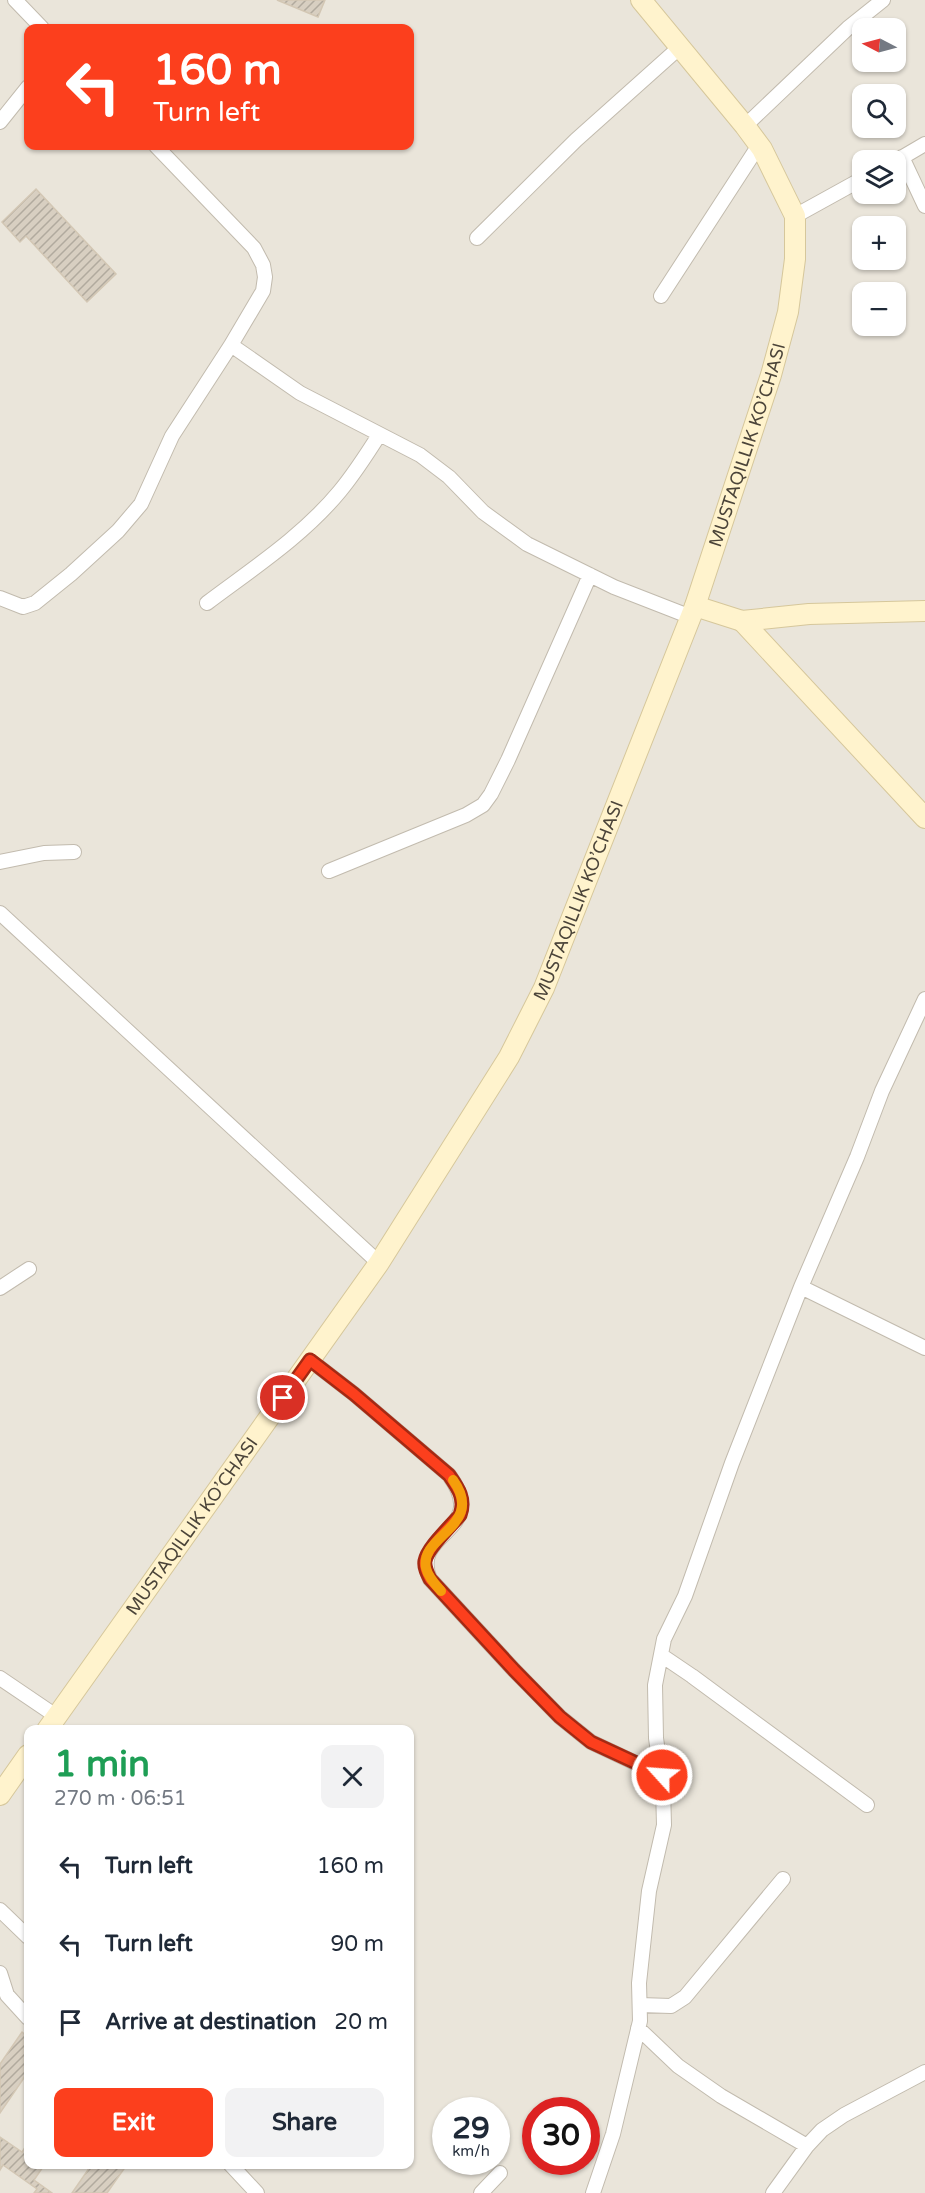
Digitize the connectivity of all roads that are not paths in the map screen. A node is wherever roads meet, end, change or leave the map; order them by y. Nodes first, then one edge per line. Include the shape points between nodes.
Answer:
1 (15, 0) edge
2 (641, 0) edge
3 (884, 0) edge
4 (38, 24) edge
5 (680, 47) junction
6 (24, 92) edge
7 (0, 122) edge
8 (745, 126) junction
9 (925, 144) edge
10 (759, 145) junction
11 (160, 150) edge
12 (906, 155) edge
13 (906, 172) edge
14 (852, 185) edge
15 (925, 206) edge
16 (795, 216) junction
17 (477, 238) dead end
18 (661, 296) dead end
19 (231, 345) junction
20 (380, 435) junction
21 (590, 575) junction
22 (0, 598) edge
23 (207, 603) dead end
24 (925, 611) edge
25 (693, 612) junction
26 (742, 621) junction
27 (925, 818) edge
28 (74, 852) dead end
29 (0, 862) edge
30 (329, 872) dead end
31 (0, 913) edge
32 (925, 999) edge
33 (379, 1263) junction
34 (29, 1269) dead end
35 (801, 1287) junction
36 (0, 1288) edge
37 (925, 1348) edge
38 (310, 1360) junction
39 (661, 1655) junction
40 (0, 1677) edge
41 (51, 1723) edge
42 (24, 1761) edge
43 (662, 1775) junction
44 (0, 1795) edge
45 (867, 1805) dead end
46 (783, 1879) dead end
47 (0, 1910) edge
48 (24, 1933) edge
49 (0, 1973) edge
50 (3, 2000) edge
51 (640, 2006) junction
52 (24, 2015) edge
53 (638, 2028) junction
54 (925, 2072) edge
55 (807, 2146) junction
56 (235, 2169) edge
57 (498, 2175) edge
58 (257, 2193) edge
59 (482, 2193) edge
60 (592, 2193) edge
61 (773, 2193) edge

1 - 4 street
2 - 5 main road, MUSTAQILLIK KO’CHASI
3 - 8 street via 848,28
5 - 8 main road, MUSTAQILLIK KO’CHASI
5 - 17 street via 576,140
6 - 7 street
8 - 10 main road, MUSTAQILLIK KO’CHASI
9 - 12 street
10 - 16 main road, MUSTAQILLIK KO’CHASI
10 - 18 street
11 - 19 street via 254,248 263,265 263,291
13 - 15 street
14 - 16 street
16 - 25 main road, MUSTAQILLIK KO’CHASI via 795,259 788,312
19 - 20 street via 300,393
19 - 22 street via 172,436 141,504 118,531 35,603 23,607
20 - 21 street via 420,455 449,477 483,512 527,544
20 - 23 street via 339,492 306,525
21 - 25 street via 614,587
21 - 30 street via 508,760 483,805
24 - 26 main road via 809,614
25 - 26 main road
25 - 33 main road, MUSTAQILLIK KO’CHASI via 544,988 509,1057
26 - 27 main road
28 - 29 street via 44,853
31 - 33 street
32 - 35 street via 882,1091
33 - 38 main road, MUSTAQILLIK KO’CHASI
34 - 36 street
35 - 37 street
35 - 39 street
38 - 41 main road, MUSTAQILLIK KO’CHASI
38 - 43 street via 449,1475 459,1489 460,1515 425,1561 430,1579 560,1717 591,1742
39 - 43 street via 655,1685 656,1738
39 - 45 street
40 - 41 street
42 - 44 main road
43 - 51 street via 664,1825 649,1891
46 - 51 street via 685,1997 671,2006
47 - 48 street
49 - 50 street
50 - 52 street
51 - 53 street
53 - 55 street via 678,2066
53 - 60 street via 613,2134
54 - 55 street via 844,2115
55 - 61 street
56 - 58 street
57 - 59 street

